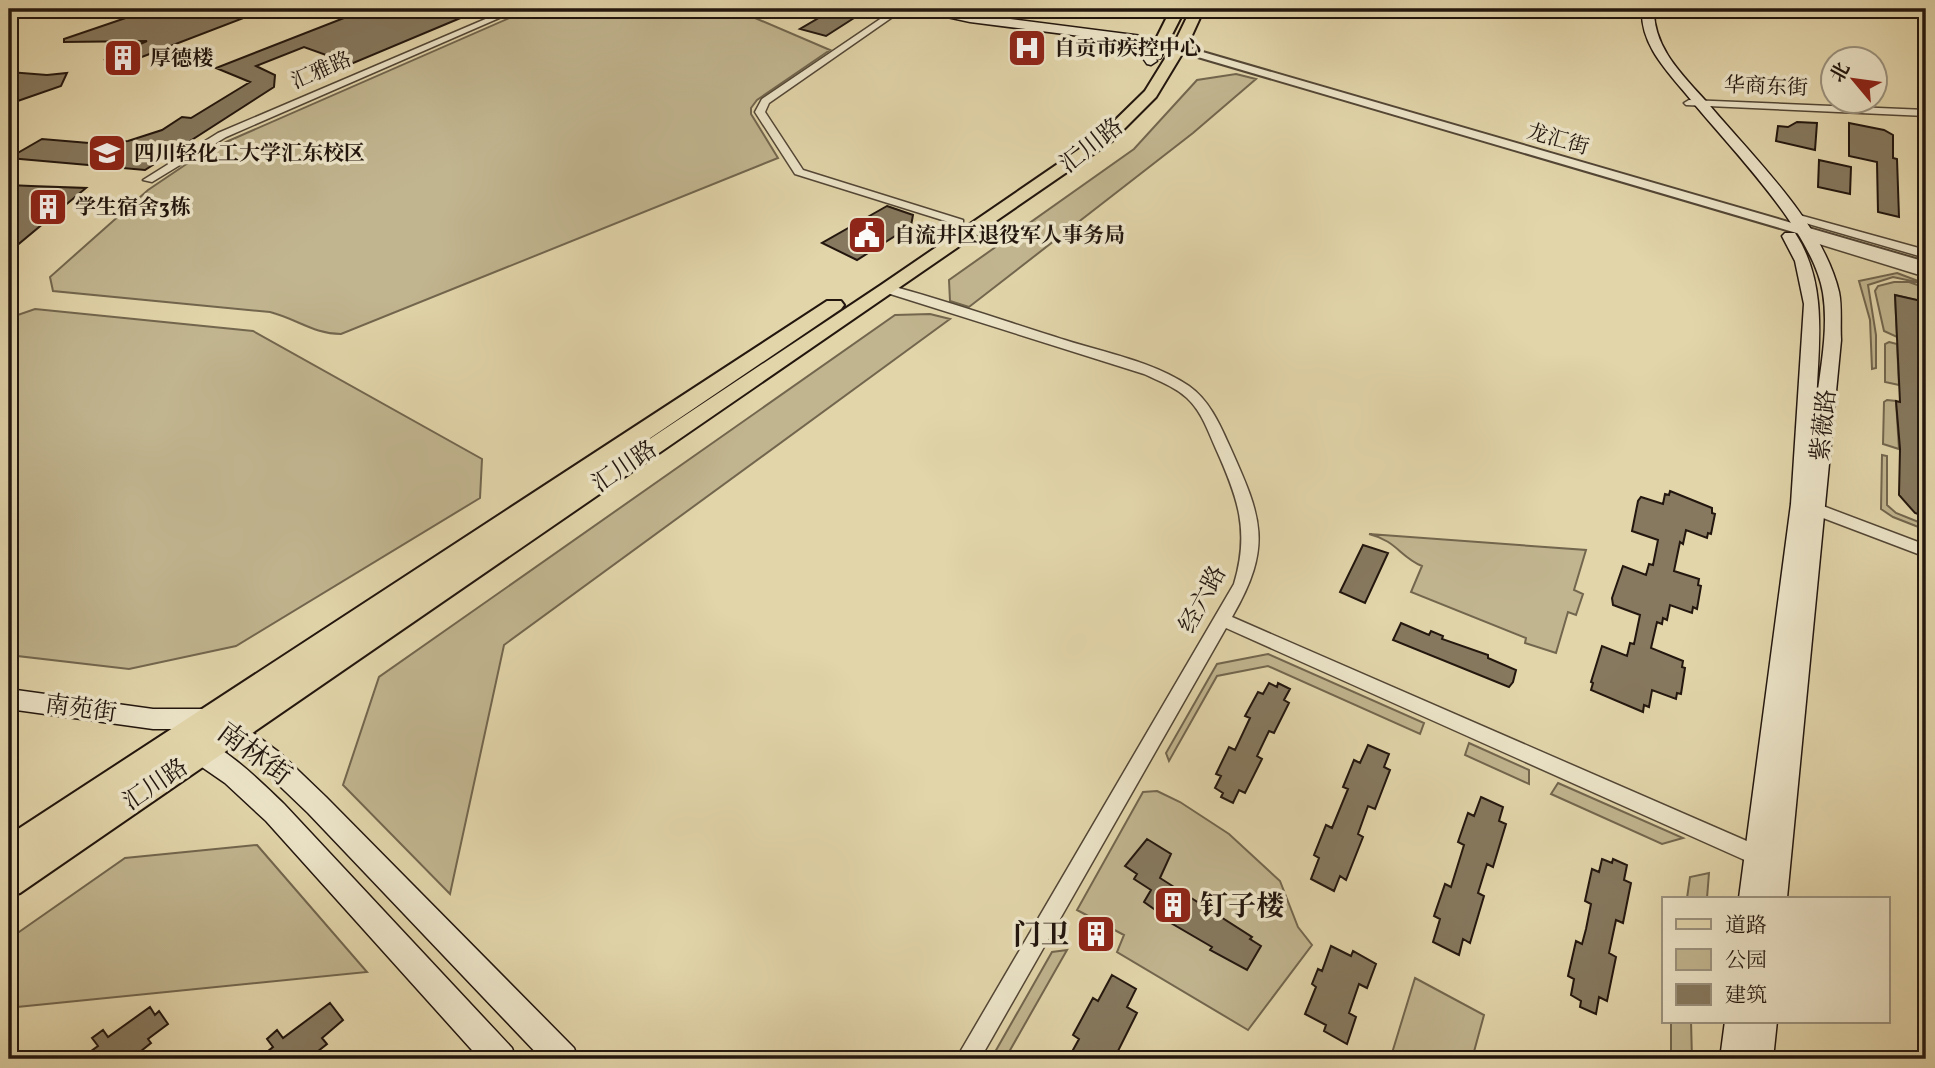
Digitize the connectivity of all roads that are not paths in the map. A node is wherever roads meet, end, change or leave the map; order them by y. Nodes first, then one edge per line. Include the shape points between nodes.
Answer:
1 (516, 9) edge
2 (900, 9) edge
3 (916, 9) edge
4 (936, 9) edge
5 (1637, 9) edge
6 (1647, 9) edge
7 (1112, 34) junction
8 (1174, 37) edge
9 (1224, 59) junction
10 (1694, 103) junction
11 (1926, 113) edge
12 (148, 180) dead end
13 (960, 222) junction
14 (1793, 224) junction
15 (1926, 254) edge
16 (1926, 260) edge
17 (1926, 270) edge
18 (888, 289) junction
19 (1815, 509) junction
20 (1926, 551) edge
21 (1223, 620) junction
22 (9, 699) edge
23 (153, 719) junction
24 (220, 725) junction
25 (191, 745) junction
26 (9, 852) edge
27 (1767, 860) junction
28 (9, 882) edge
29 (1753, 897) edge
30 (1773, 897) edge
31 (1740, 1023) edge
32 (1762, 1023) edge
33 (501, 1059) edge
34 (563, 1059) edge
35 (967, 1059) edge
36 (1735, 1059) edge
37 (1758, 1059) edge

1 - 12 street, 汇雅路 via 234,130
2 - 13 street via 765,101 760,112 799,172
3 - 7 main road
4 - 7 main road
5 - 10 main road, 紫薇路 via 1635,26 1653,57
6 - 10 main road, 紫薇路 via 1647,26 1662,57
7 - 8 main road
7 - 8 main road via 1155,30
7 - 8 main road via 1144,51
8 - 9 street, 龙汇街
8 - 9 street
8 - 9 street via 1206,47
8 - 13 main road, 汇川路 via 1134,90 1090,132
8 - 18 main road, 汇川路 via 1151,93 1106,138
9 - 14 street, 龙汇街
10 - 11 street, 华商东街
10 - 14 main road, 紫薇路
13 - 24 main road, 汇川路
14 - 15 street
14 - 16 street, 龙汇街
14 - 17 street, 龙汇街
14 - 19 main road, 紫薇路 via 1819,260 1831,293
14 - 27 main road, 紫薇路 via 1812,304 1801,504
18 - 21 street, 经六路 via 1149,371 1191,395 1218,436 1251,520 1248,571
18 - 24 main road, 汇川路
19 - 20 street
19 - 27 main road, 紫薇路
21 - 27 street
21 - 35 street, 经六路
22 - 23 main road, 南苑街
23 - 24 main road, 南林街
23 - 25 main road, 南林街
24 - 25 main road, 汇川路
24 - 34 main road, 南林街 via 271,761 317,805
25 - 26 main road, 汇川路
25 - 28 main road, 汇川路
25 - 33 main road, 南林街 via 243,783 289,826
27 - 29 main road, 紫薇路
27 - 30 main road, 紫薇路
31 - 36 main road
32 - 37 main road

